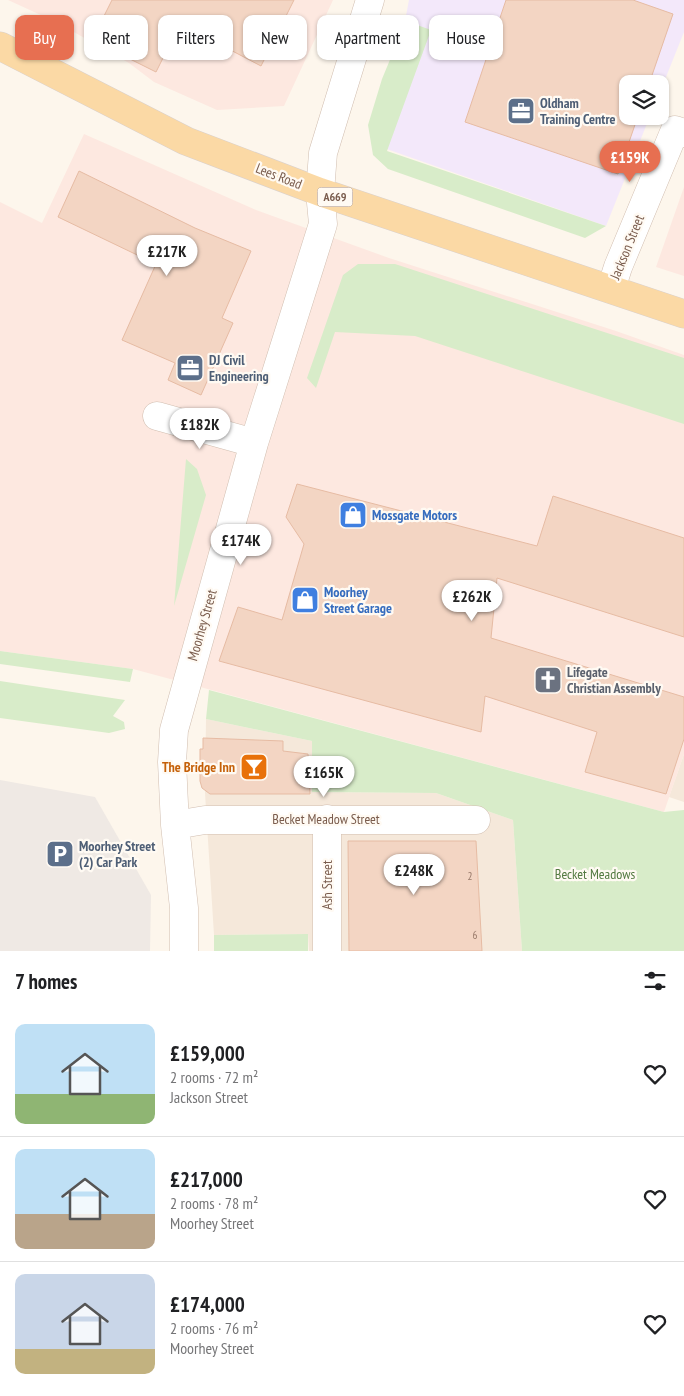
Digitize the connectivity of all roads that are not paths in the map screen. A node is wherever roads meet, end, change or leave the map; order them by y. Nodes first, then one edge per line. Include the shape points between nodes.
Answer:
1 (370, 0) edge
2 (0, 46) edge
3 (684, 133) edge
4 (320, 192) junction
5 (610, 289) junction
6 (684, 314) edge
7 (157, 416) dead end
8 (254, 444) junction
9 (327, 819) junction
10 (476, 820) dead end
11 (175, 824) junction
12 (184, 951) edge
13 (327, 951) edge

1 - 4 street, Moorhey Street via 326,139
2 - 4 main road, Lees Road / A669 via 186,141
3 - 5 street, Jackson Street via 676,130
4 - 5 main road, Lees Road / A669
4 - 8 street, Moorhey Street via 323,224
5 - 6 main road, Lees Road / A669
7 - 8 street
8 - 11 street, Moorhey Street via 174,730
9 - 10 street, Becket Meadow Street
9 - 11 street, Becket Meadow Street via 205,820
9 - 13 street, Ash Street
11 - 12 street, Moorhey Street via 184,908

